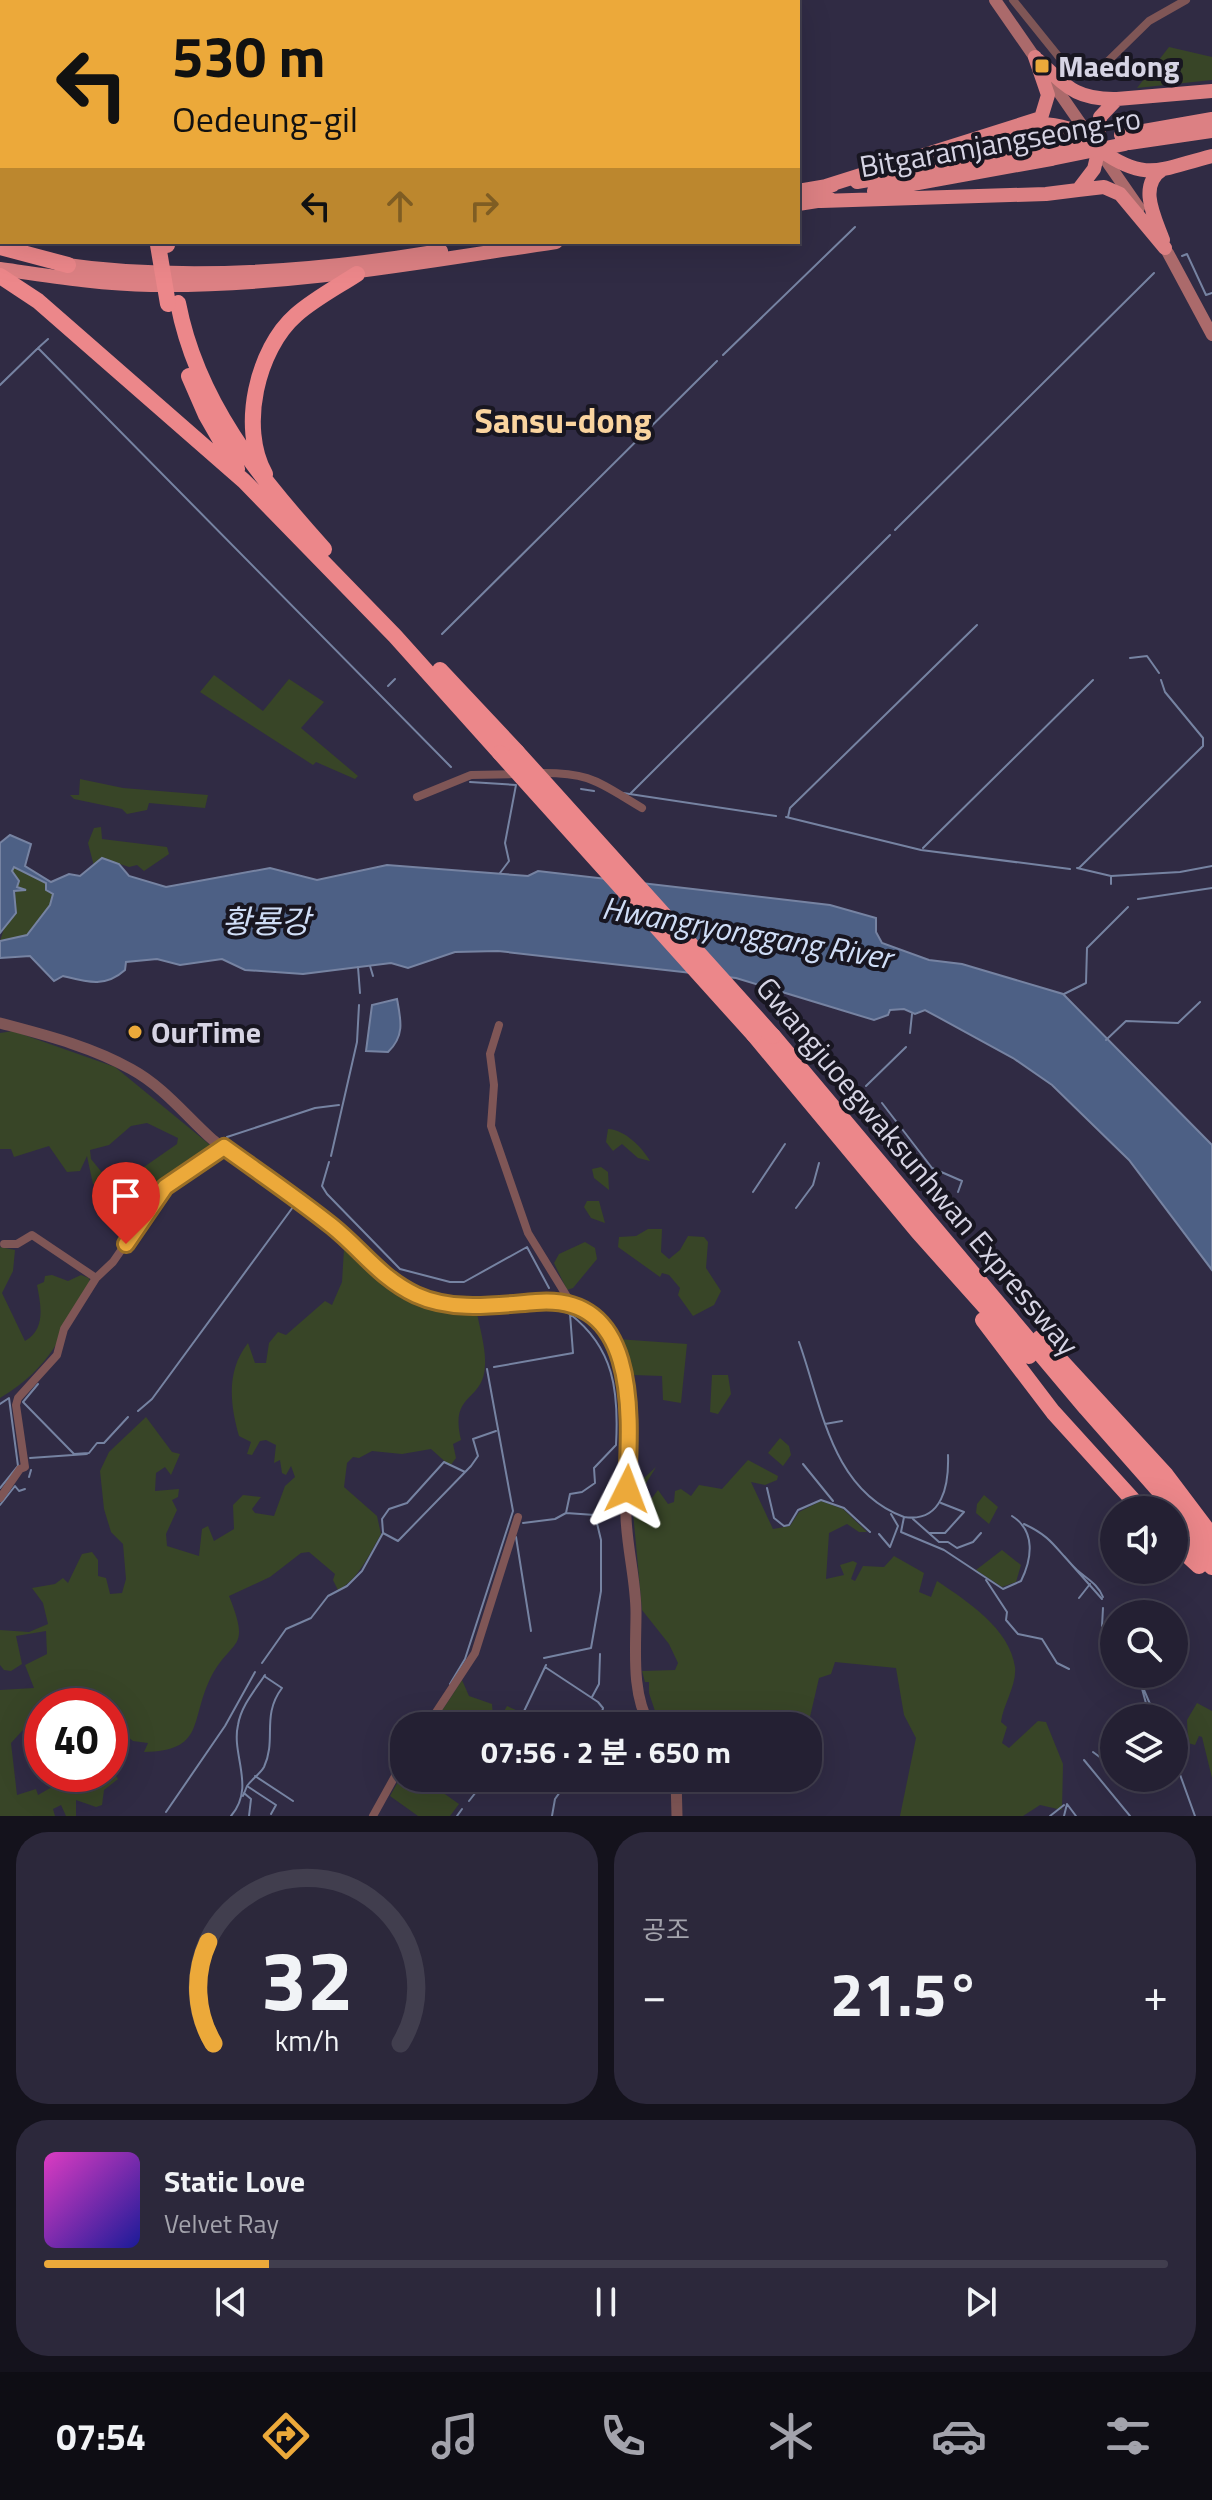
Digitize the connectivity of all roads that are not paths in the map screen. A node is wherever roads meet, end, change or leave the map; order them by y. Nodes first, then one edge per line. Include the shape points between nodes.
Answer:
1 (995, 0) edge
2 (1013, 0) edge
3 (1186, 0) edge
4 (1048, 45) junction
5 (1035, 57) junction
6 (1212, 91) edge
7 (1117, 99) junction
8 (1212, 119) edge
9 (1029, 124) junction
10 (1212, 131) edge
11 (1123, 140) junction
12 (1099, 147) junction
13 (1212, 156) edge
14 (1165, 168) junction
15 (1078, 190) junction
16 (800, 191) edge
17 (824, 194) junction
18 (800, 203) edge
19 (162, 244) edge
20 (476, 244) edge
21 (544, 244) edge
22 (0, 247) edge
23 (1167, 251) junction
24 (0, 256) edge
25 (68, 265) junction
26 (0, 269) edge
27 (357, 274) junction
28 (0, 276) edge
29 (173, 303) junction
30 (1212, 335) edge
31 (244, 481) junction
32 (280, 499) junction
33 (319, 551) junction
34 (399, 634) junction
35 (509, 753) junction
36 (417, 797) dead end
37 (642, 808) dead end
38 (0, 1023) edge
39 (499, 1025) dead end
40 (224, 1147) junction
41 (918, 1232) junction
42 (4, 1244) dead end
43 (967, 1265) junction
44 (96, 1278) junction
45 (571, 1303) junction
46 (1129, 1496) edge
47 (1151, 1496) edge
48 (0, 1498) edge
49 (518, 1517) dead end
50 (1212, 1536) edge
51 (1188, 1539) edge
52 (1212, 1551) edge
53 (1188, 1556) edge
54 (1212, 1567) edge
55 (1212, 1578) edge
56 (436, 1712) edge
57 (645, 1712) edge
58 (390, 1785) edge
59 (676, 1792) edge
60 (373, 1816) edge
61 (677, 1816) edge

1 - 5 main road
2 - 4 street
3 - 4 street via 1149,21 1093,71 1072,71
4 - 5 street
5 - 7 highway via 1074,93
5 - 9 highway via 1048,103 1041,118
5 - 12 main road
6 - 7 highway
7 - 12 highway via 1100,117
8 - 11 highway, Bitgaramjangseong-ro
9 - 12 highway via 1076,129
9 - 17 highway
10 - 11 highway, Bitgaramjangseong-ro
11 - 17 highway, Bitgaramjangseong-ro, bridge
12 - 14 highway via 1126,168
12 - 15 highway via 1094,169
12 - 23 main road
13 - 14 highway
14 - 23 highway via 1153,180 1148,198
15 - 17 highway
15 - 23 highway via 1104,187 1120,194
16 - 17 highway, Bitgaramjangseong-ro
17 - 18 highway, Bitgaramjangseong-ro
19 - 29 highway
20 - 25 highway via 266,270 139,274
21 - 27 highway
22 - 25 highway
23 - 30 main road
24 - 25 highway
26 - 27 highway via 149,285
27 - 32 highway via 295,315 267,356 257,385 253,430 260,465
28 - 31 highway via 38,301
29 - 31 highway via 179,355
29 - 32 highway via 202,380 230,433
31 - 33 highway
32 - 33 highway
33 - 34 highway, Gwangjuoegwaksunhwan Expressway
33 - 34 highway, Gwangjuoegwaksunhwan Expressway via 349,575
34 - 35 highway, Gwangjuoegwaksunhwan Expressway
35 - 41 highway, Gwangjuoegwaksunhwan Expressway, bridge
35 - 43 highway, Gwangjuoegwaksunhwan Expressway, bridge via 773,1036
36 - 37 street via 471,775 580,774
38 - 40 street via 65,1041 133,1070
39 - 45 street via 490,1054 491,1126 528,1233
40 - 44 street via 165,1187
40 - 45 street via 334,1228 381,1275 412,1293 456,1305
41 - 46 highway via 1053,1412
41 - 47 highway, Gwangjuoegwaksunhwan Expressway
42 - 44 street via 32,1235
43 - 50 highway via 1091,1390
43 - 52 highway, Gwangjuoegwaksunhwan Expressway
44 - 48 street via 64,1329 57,1355 18,1398 25,1467
45 - 57 street via 586,1311 608,1336 626,1379 631,1424 626,1524
49 - 56 street via 475,1653
51 - 54 highway
53 - 55 highway
58 - 60 street
59 - 61 street

